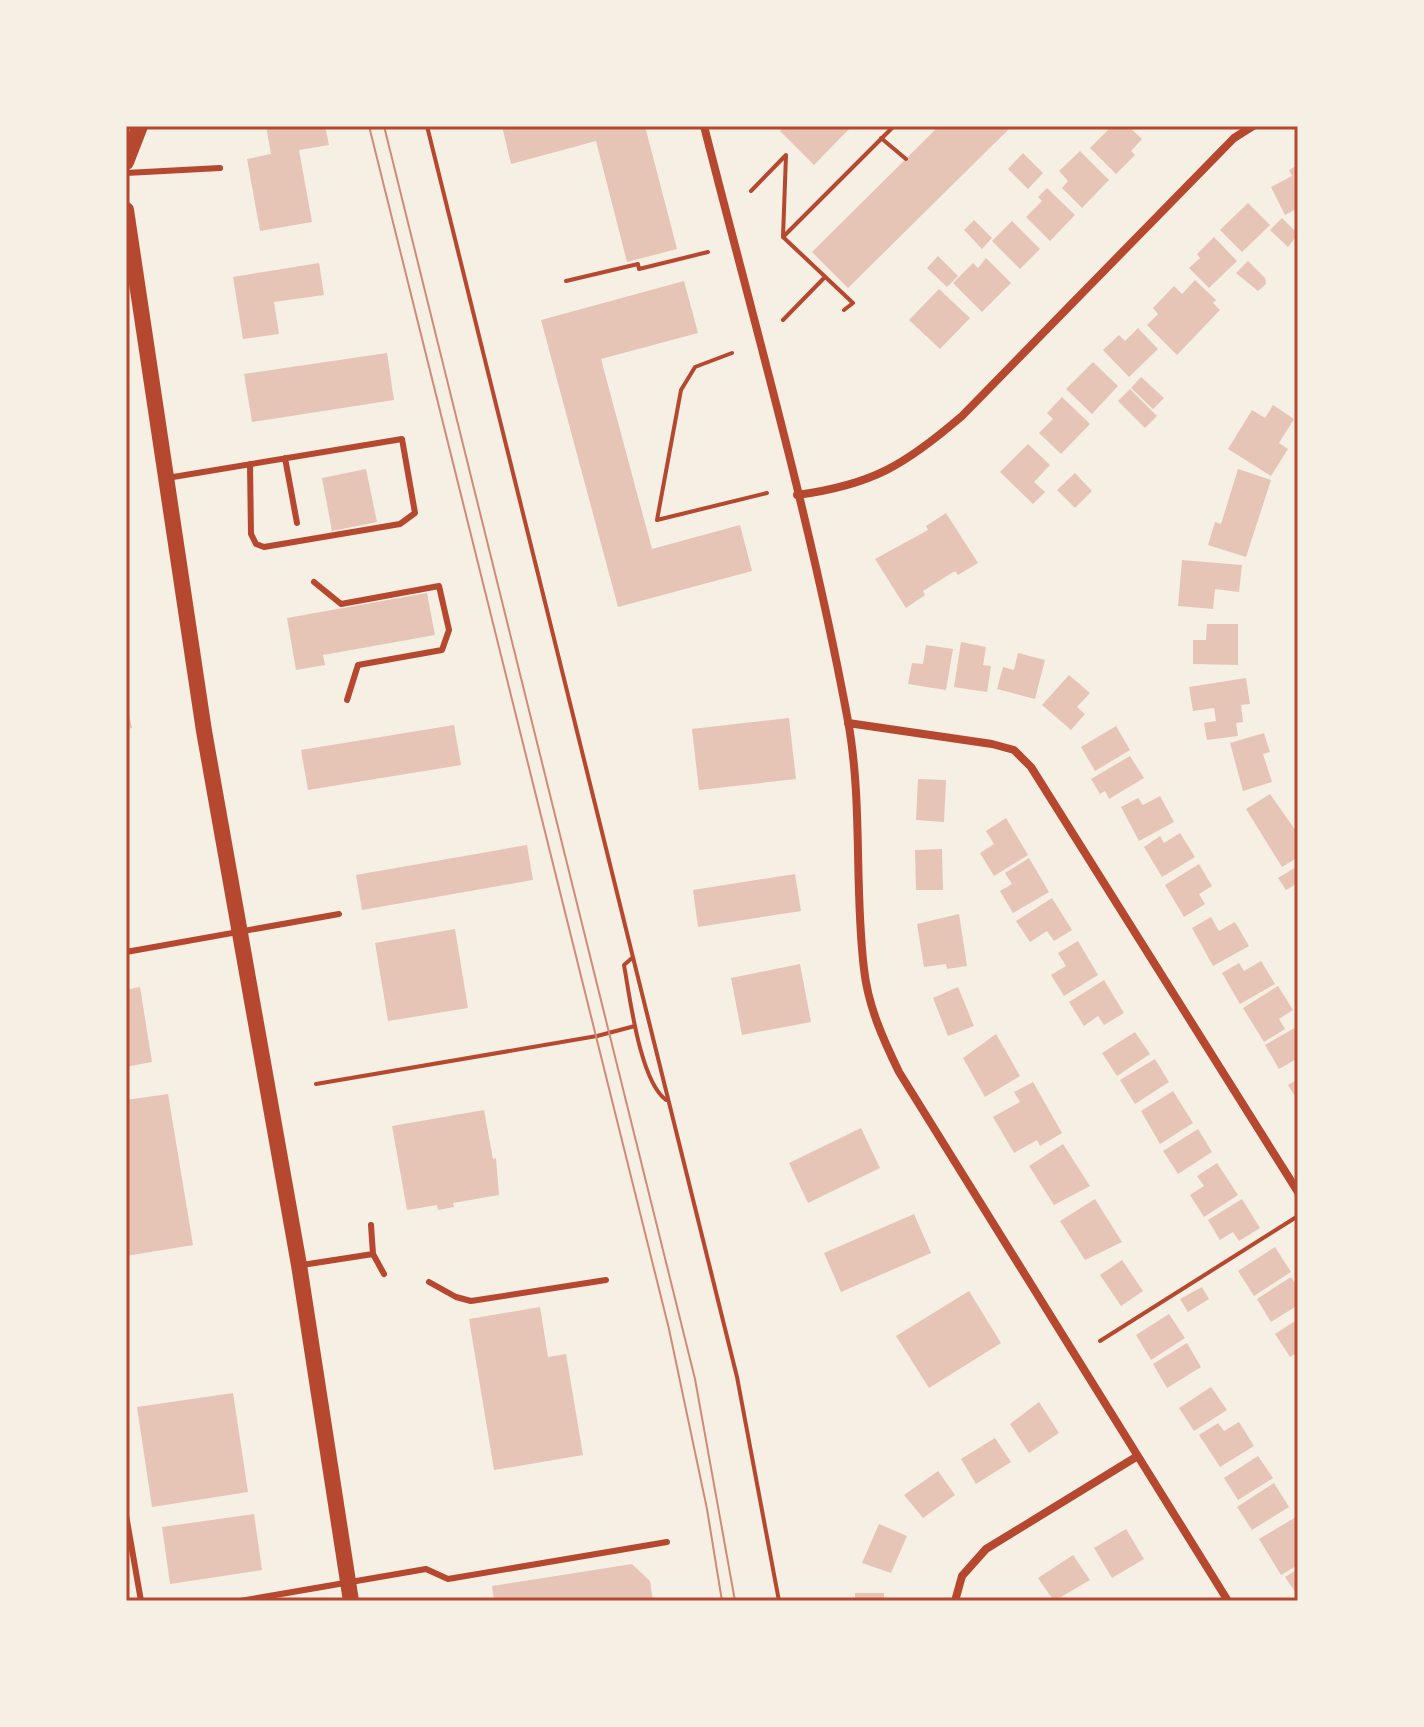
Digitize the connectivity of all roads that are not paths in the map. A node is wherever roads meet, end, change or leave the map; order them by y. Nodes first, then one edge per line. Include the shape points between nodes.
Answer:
1 (140, 126) edge
2 (704, 126) edge
3 (1253, 126) edge
4 (126, 162) edge
5 (220, 168) dead end
6 (126, 173) edge
7 (126, 210) edge
8 (131, 281) edge
9 (285, 458) junction
10 (250, 464) junction
11 (164, 479) junction
12 (797, 495) junction
13 (297, 523) dead end
14 (314, 582) dead end
15 (347, 700) dead end
16 (848, 723) junction
17 (339, 914) dead end
18 (239, 932) junction
19 (126, 952) edge
20 (1298, 1192) edge
21 (371, 1225) dead end
22 (373, 1254) junction
23 (299, 1265) junction
24 (384, 1274) dead end
25 (606, 1280) dead end
26 (429, 1282) dead end
27 (1136, 1457) junction
28 (126, 1515) edge
29 (667, 1542) dead end
30 (349, 1593) edge
31 (141, 1601) edge
32 (240, 1601) edge
33 (955, 1601) edge
34 (1228, 1601) edge

1 - 4 main road
2 - 12 street
3 - 12 street via 1234,138 929,445 861,482
5 - 6 lane
7 - 8 main road
8 - 11 main road
9 - 10 lane
9 - 10 lane via 402,439 415,513 400,524 264,547 251,534
9 - 13 lane
10 - 11 lane
11 - 18 main road
12 - 16 street
14 - 15 lane via 341,604 439,586 449,630 442,650 358,665
16 - 20 street via 992,744 1014,750 1031,767
16 - 27 street via 864,969 884,1041
17 - 18 lane
18 - 19 lane
18 - 23 main road
21 - 22 lane
22 - 23 lane
22 - 24 lane
23 - 30 main road
25 - 26 lane via 471,1301
27 - 33 street via 986,1549 962,1576
27 - 34 street
28 - 31 lane
29 - 30 lane via 448,1579 426,1569
30 - 32 lane

